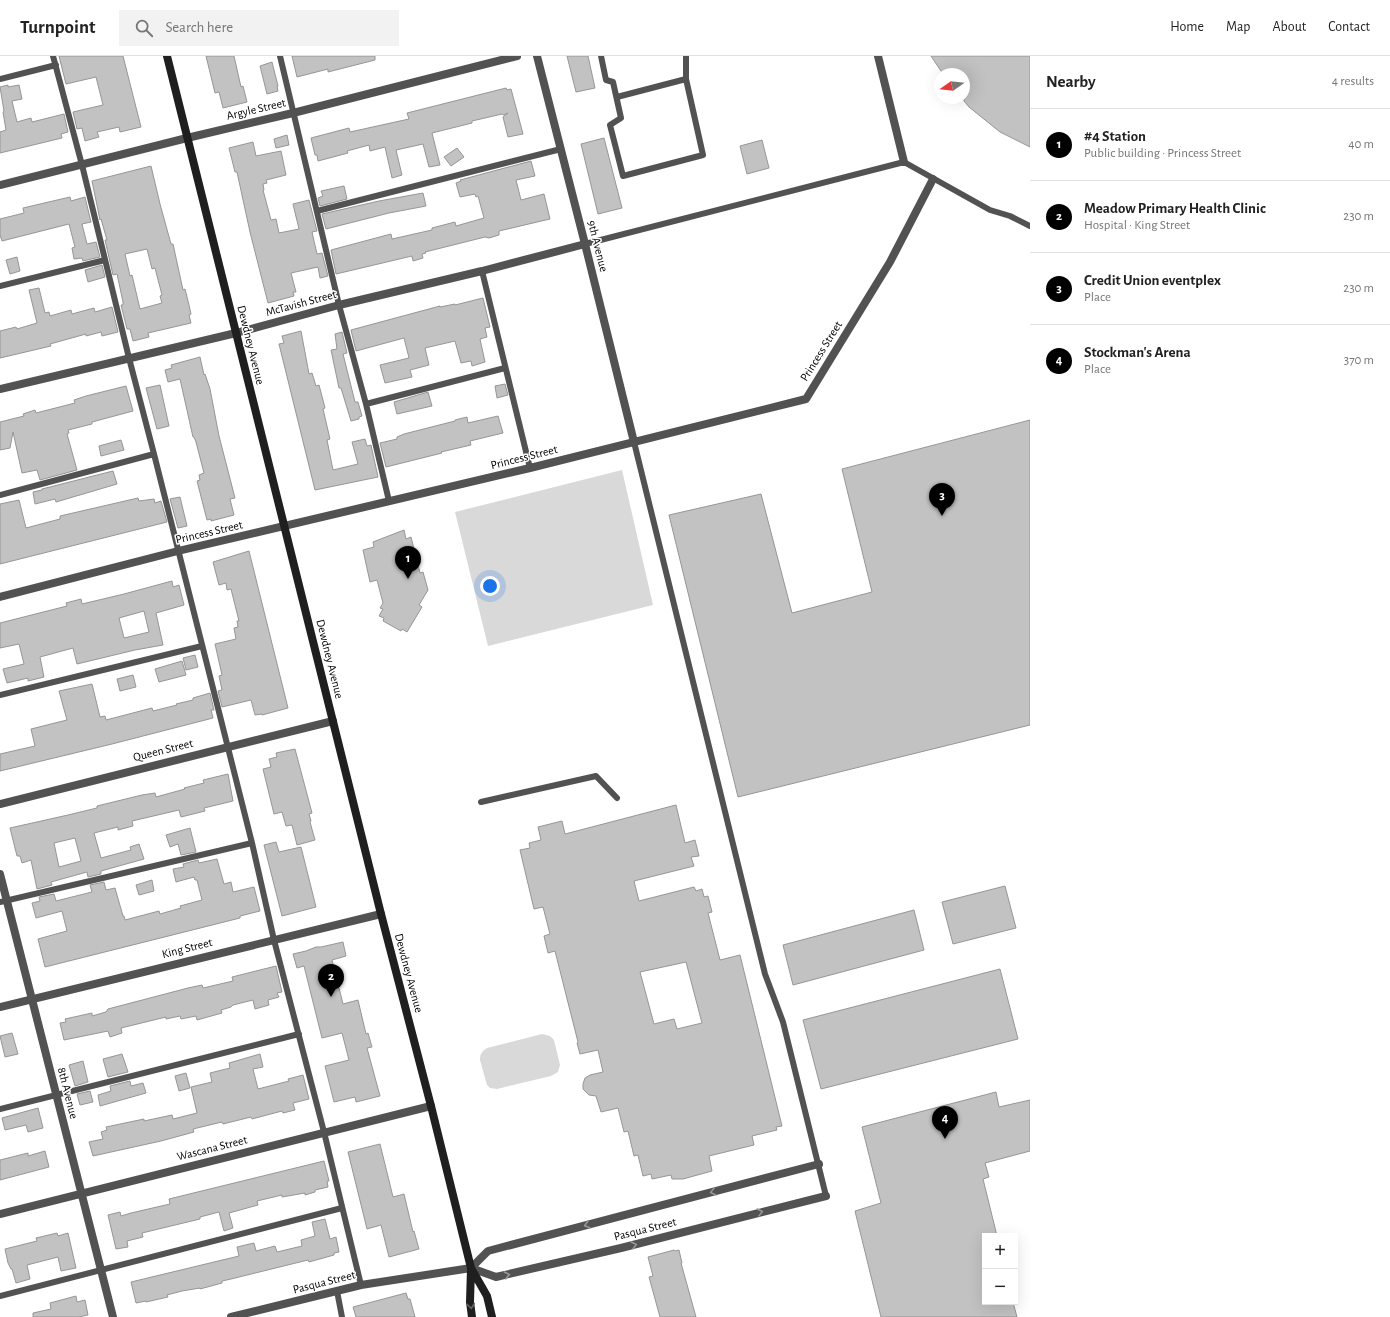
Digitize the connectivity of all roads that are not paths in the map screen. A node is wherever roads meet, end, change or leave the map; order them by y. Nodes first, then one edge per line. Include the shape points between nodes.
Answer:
1 (54, 56) edge
2 (167, 56) edge
3 (280, 56) edge
4 (517, 56) edge
5 (536, 56) edge
6 (601, 56) edge
7 (686, 56) edge
8 (878, 56) edge
9 (56, 65) junction
10 (0, 79) edge
11 (686, 79) junction
12 (617, 97) junction
13 (293, 113) junction
14 (187, 138) junction
15 (561, 149) junction
16 (904, 162) junction
17 (82, 165) junction
18 (933, 178) junction
19 (0, 185) edge
20 (317, 211) junction
21 (1030, 226) edge
22 (585, 244) junction
23 (105, 260) junction
24 (482, 271) junction
25 (0, 286) edge
26 (339, 305) junction
27 (236, 333) junction
28 (129, 358) junction
29 (505, 368) junction
30 (0, 389) edge
31 (366, 404) junction
32 (634, 442) junction
33 (154, 454) junction
34 (530, 468) junction
35 (0, 495) edge
36 (389, 501) junction
37 (284, 527) junction
38 (178, 551) junction
39 (0, 597) edge
40 (202, 646) junction
41 (0, 695) edge
42 (333, 721) junction
43 (227, 747) junction
44 (617, 798) dead end
45 (481, 802) dead end
46 (0, 804) edge
47 (252, 843) junction
48 (0, 874) edge
49 (3, 901) edge
50 (381, 914) junction
51 (274, 940) junction
52 (32, 999) junction
53 (0, 1007) edge
54 (299, 1034) junction
55 (56, 1095) junction
56 (430, 1106) junction
57 (0, 1110) edge
58 (324, 1132) junction
59 (819, 1164) junction
60 (82, 1193) junction
61 (826, 1196) joint
62 (342, 1208) junction
63 (0, 1214) edge
64 (470, 1268) junction
65 (101, 1271) junction
66 (361, 1285) junction
67 (337, 1291) junction
68 (0, 1296) edge
69 (112, 1317) edge
70 (231, 1317) edge
71 (342, 1317) edge
72 (472, 1317) edge
73 (492, 1317) edge

1 - 9 lane
2 - 14 main road, Dewdney Avenue
3 - 13 lane
4 - 13 street, Argyle Street
5 - 15 street, 9th Avenue
6 - 12 lane via 606,80 613,82
7 - 11 lane
8 - 16 street
9 - 10 lane
9 - 17 lane
11 - 12 lane
11 - 12 lane via 703,155 623,176 610,125 621,118
13 - 14 street, Argyle Street
13 - 20 lane
14 - 17 street, Argyle Street
14 - 27 main road, Dewdney Avenue
15 - 20 lane
15 - 22 street, 9th Avenue
16 - 18 lane
16 - 22 lane
17 - 19 street, Argyle Street
17 - 23 lane
18 - 21 lane via 990,210
18 - 32 street, Princess Street via 892,257 806,399
20 - 26 lane
22 - 24 street, McTavish Street
22 - 32 street, 9th Avenue
23 - 25 lane
23 - 28 lane
24 - 26 street, McTavish Street
24 - 29 lane
26 - 27 street, McTavish Street
26 - 31 lane
27 - 28 street, McTavish Street
27 - 37 main road, Dewdney Avenue
28 - 30 street, McTavish Street
28 - 33 lane
29 - 31 lane
29 - 34 lane
31 - 36 lane
32 - 34 street, Princess Street
32 - 59 lane via 765,974 783,1022
33 - 35 lane
33 - 38 lane
34 - 36 street, Princess Street
36 - 37 street, Princess Street
37 - 38 street, Princess Street
37 - 42 main road, Dewdney Avenue
38 - 39 street, Princess Street
38 - 40 lane
40 - 41 lane
40 - 43 lane
42 - 43 street, Queen Street
42 - 50 main road, Dewdney Avenue
43 - 46 street, Queen Street
43 - 47 lane
44 - 45 lane via 596,776
47 - 49 lane
47 - 51 lane
48 - 49 street, 8th Avenue
49 - 52 street, 8th Avenue
50 - 51 street, King Street
50 - 56 main road, Dewdney Avenue
51 - 52 street, King Street
51 - 54 lane
52 - 53 street, King Street
52 - 55 street, 8th Avenue
54 - 55 lane
54 - 58 lane
55 - 57 lane
55 - 60 street, 8th Avenue
56 - 58 street, Wascana Street
56 - 64 main road, Dewdney Avenue
58 - 60 street, Wascana Street
58 - 62 lane
59 - 61 lane
59 -> 64 street, Pasqua Street via 488,1251
60 - 63 street, Wascana Street
60 - 65 street, 8th Avenue
64 -> 61 street, Pasqua Street via 496,1277
62 - 65 lane
62 - 66 lane
64 - 66 street, Pasqua Street
64 -> 72 main road, Dewdney Avenue
64 - 73 main road, Dewdney Avenue via 487,1296
65 - 68 lane
65 - 69 street, 8th Avenue
66 - 67 street, Pasqua Street
67 - 70 street, Pasqua Street
67 - 71 lane

